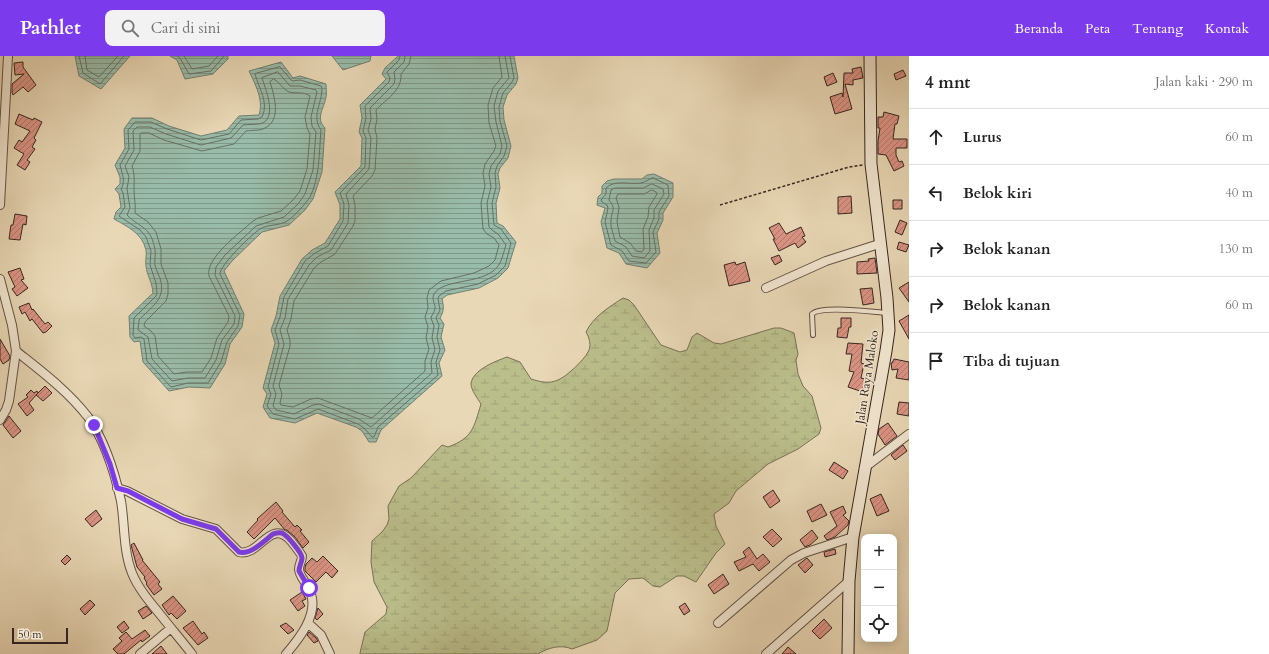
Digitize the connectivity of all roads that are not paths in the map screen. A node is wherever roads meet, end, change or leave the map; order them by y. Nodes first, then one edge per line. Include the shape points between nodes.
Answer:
1 (8, 56) edge
2 (870, 56) edge
3 (0, 205) edge
4 (880, 244) junction
5 (0, 279) edge
6 (766, 288) dead end
7 (887, 313) junction
8 (813, 335) dead end
9 (16, 351) junction
10 (0, 420) edge
11 (909, 434) edge
12 (864, 468) junction
13 (117, 488) junction
14 (853, 537) junction
15 (848, 581) junction
16 (718, 622) dead end
17 (308, 623) junction
18 (171, 628) junction
19 (140, 654) edge
20 (192, 654) edge
21 (286, 654) edge
22 (330, 654) edge
23 (766, 654) edge
24 (848, 654) edge

1 - 3 street
2 - 4 street, Jalan Raya Maloko via 870,164
4 - 6 street via 826,261
4 - 7 street, Jalan Raya Maloko
5 - 9 street
7 - 8 lane via 818,310 812,314
7 - 12 street, Jalan Raya Maloko via 889,330 886,351
9 - 10 street via 9,401
9 - 13 street via 66,393 94,425
11 - 12 street
12 - 14 street, Jalan Raya Maloko
13 - 17 street via 128,491 182,519 216,529 239,552 252,549 276,532 284,534 302,556 299,571 313,598
13 - 18 street via 132,573
14 - 15 street, Jalan Raya Maloko
14 - 16 street via 791,560
15 - 23 street
15 - 24 street, Jalan Raya Maloko
17 - 21 street via 302,635
17 - 22 street via 321,635
18 - 19 street
18 - 20 street

